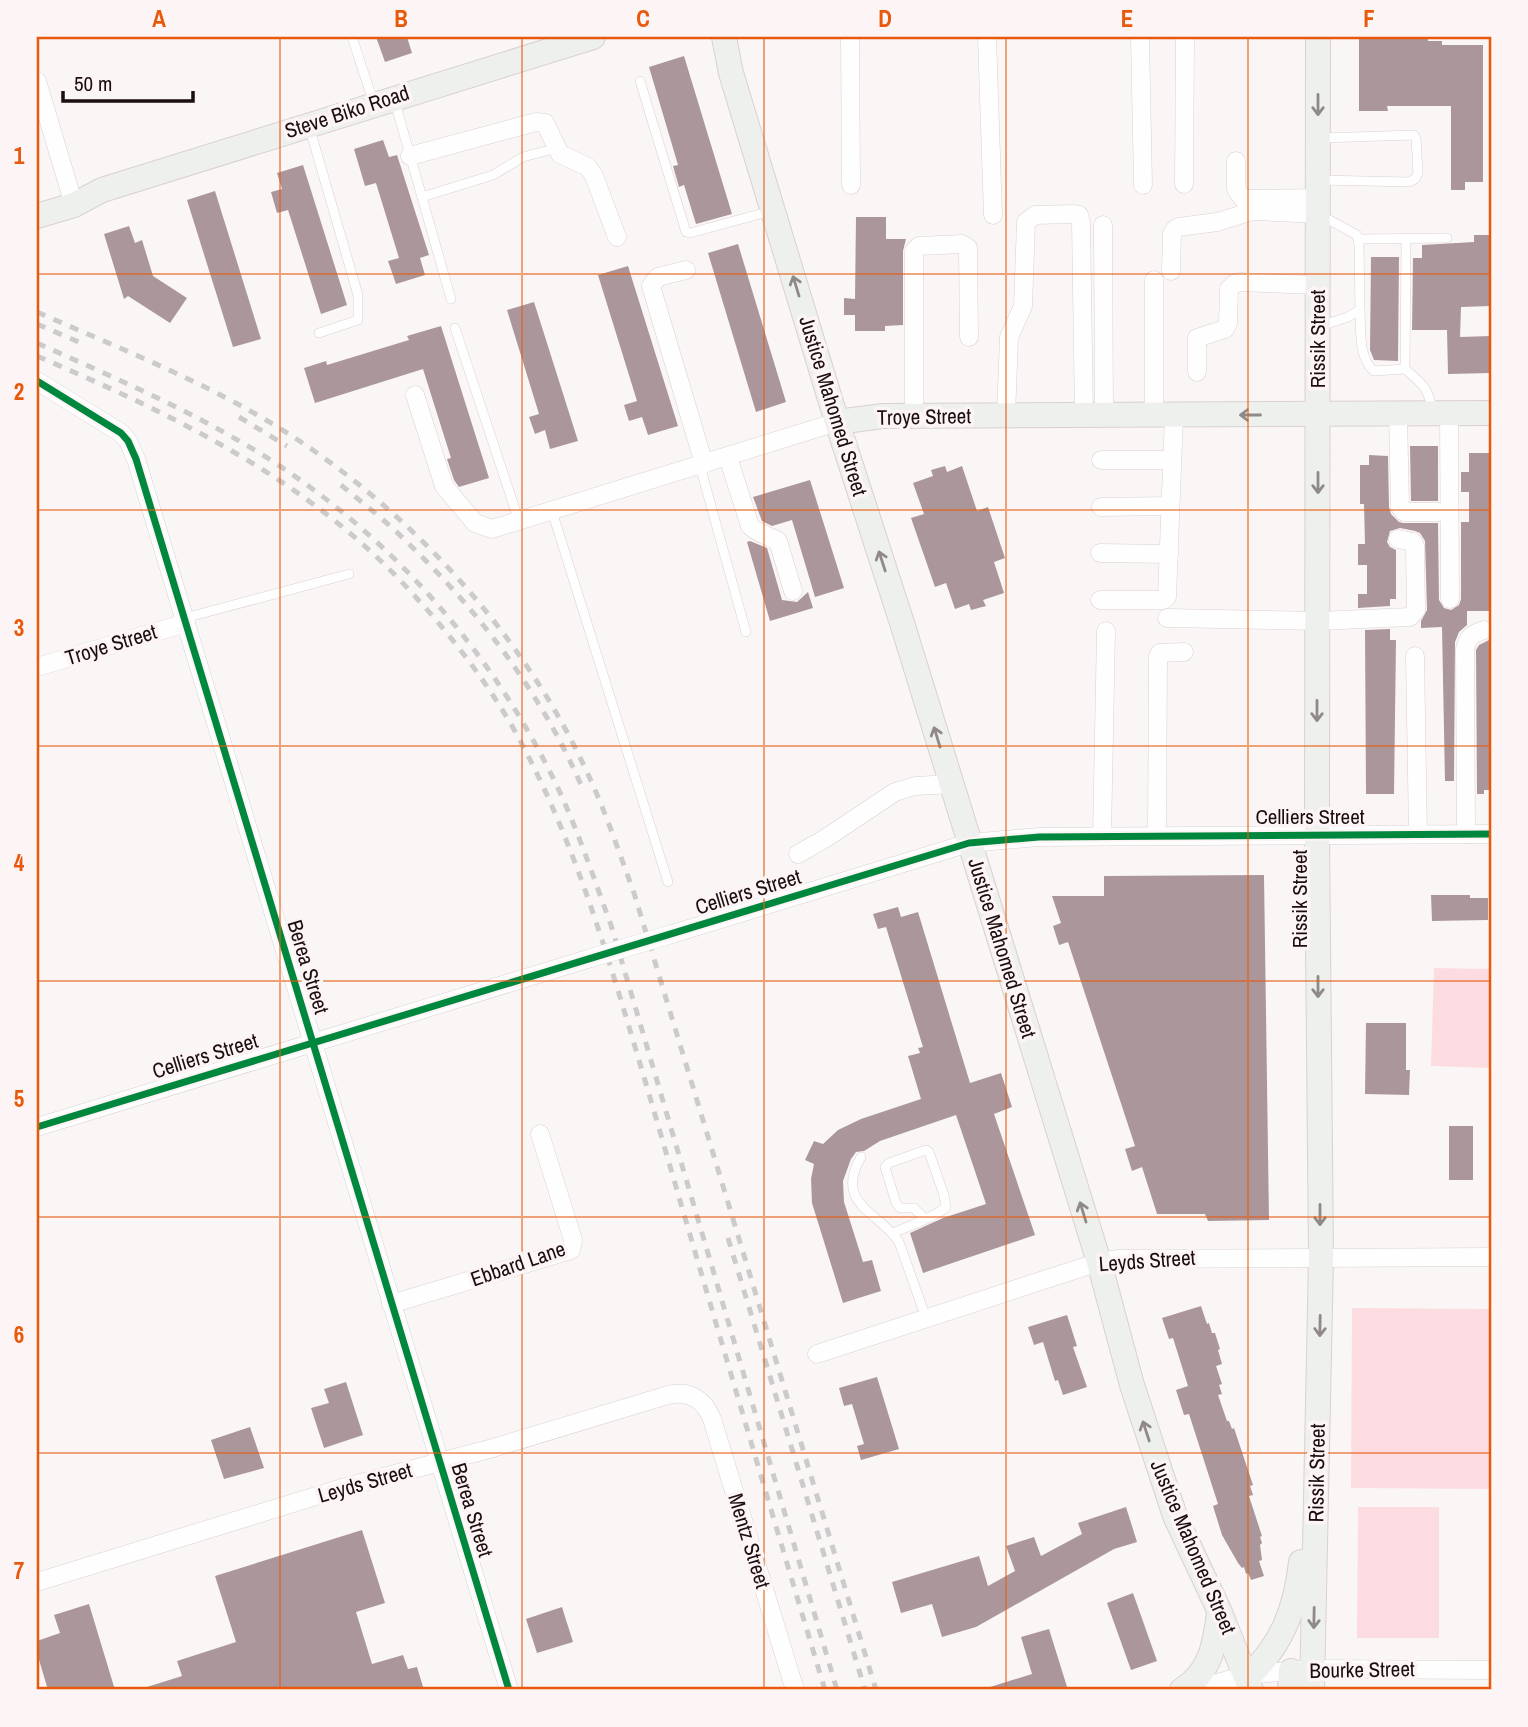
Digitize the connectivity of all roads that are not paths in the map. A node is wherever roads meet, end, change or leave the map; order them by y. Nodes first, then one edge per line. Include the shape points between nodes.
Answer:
1 (352, 37) edge
2 (593, 37) edge
3 (705, 37) edge
4 (724, 37) edge
5 (850, 37) edge
6 (987, 37) edge
7 (1140, 37) edge
8 (1185, 37) edge
9 (1318, 37) edge
10 (731, 73) junction
11 (37, 81) edge
12 (640, 81) dead end
13 (384, 101) junction
14 (309, 125) junction
15 (1318, 138) junction
16 (557, 148) junction
17 (410, 156) junction
18 (1236, 161) dead end
19 (1184, 184) dead end
20 (851, 185) dead end
21 (1143, 185) dead end
22 (422, 197) junction
23 (1319, 197) junction
24 (72, 199) junction
25 (37, 201) edge
26 (773, 210) junction
27 (993, 215) dead end
28 (37, 216) edge
29 (1103, 225) dead end
30 (617, 237) dead end
31 (1447, 238) dead end
32 (1359, 239) junction
33 (1406, 240) junction
34 (686, 270) dead end
35 (1171, 271) dead end
36 (1154, 280) dead end
37 (1318, 285) junction
38 (451, 299) dead end
39 (1360, 310) junction
40 (1318, 327) junction
41 (455, 328) dead end
42 (318, 333) dead end
43 (968, 337) dead end
44 (1405, 369) junction
45 (1197, 372) dead end
46 (37, 381) edge
47 (415, 395) dead end
48 (1398, 414) junction
49 (1441, 414) junction
50 (1491, 414) edge
51 (1318, 415) junction
52 (914, 416) junction
53 (1006, 416) junction
54 (1094, 416) junction
55 (1164, 416) junction
56 (837, 422) junction
57 (728, 457) junction
58 (1101, 460) dead end
59 (1172, 460) junction
60 (702, 465) junction
61 (1170, 506) junction
62 (1101, 507) dead end
63 (552, 511) junction
64 (1439, 512) dead end
65 (519, 521) junction
66 (1398, 539) dead end
67 (1100, 553) dead end
68 (1168, 554) junction
69 (349, 574) dead end
70 (793, 591) dead end
71 (1450, 599) dead end
72 (1100, 600) dead end
73 (1167, 618) dead end
74 (185, 620) junction
75 (1318, 621) junction
76 (1484, 630) dead end
77 (1105, 631) dead end
78 (746, 632) dead end
79 (1184, 652) dead end
80 (1415, 656) dead end
81 (37, 667) edge
82 (951, 783) junction
83 (1418, 834) junction
84 (1466, 834) junction
85 (1491, 834) edge
86 (1317, 835) junction
87 (1102, 836) junction
88 (1157, 836) junction
89 (969, 843) junction
90 (798, 854) dead end
91 (668, 882) dead end
92 (313, 1041) junction
93 (37, 1127) edge
94 (540, 1134) dead end
95 (861, 1157) dead end
96 (925, 1219) junction
97 (893, 1233) junction
98 (1491, 1257) edge
99 (1321, 1258) junction
100 (1098, 1262) junction
101 (391, 1304) junction
102 (926, 1318) junction
103 (817, 1354) dead end
104 (695, 1397) joint
105 (439, 1462) junction
106 (1317, 1476) junction
107 (37, 1582) edge
108 (1219, 1610) junction
109 (1280, 1637) junction
110 (1235, 1647) junction
111 (1491, 1670) edge
112 (1249, 1680) edge
113 (1301, 1680) edge
114 (509, 1690) edge
115 (794, 1690) edge
116 (1182, 1690) edge
117 (1193, 1690) edge

1 - 13 lane
2 - 13 main road, Steve Biko Road
3 - 10 main road
4 - 10 main road, Justice Mahomed Street
5 - 20 street
6 - 27 street
7 - 21 street
8 - 19 street
9 -> 15 main road, Rissik Street
10 - 26 main road, Justice Mahomed Street
11 - 24 street
12 - 26 lane via 686,232
13 - 14 main road, Steve Biko Road
13 - 17 lane
14 - 24 main road, Steve Biko Road
14 - 42 lane via 359,311 358,320
15 - 23 main road, Rissik Street
15 - 23 lane via 1414,135 1418,173 1409,182
16 - 17 street via 545,123 536,122
16 - 22 lane via 523,157 493,175
16 - 30 street via 559,154 587,167 594,176
17 - 22 lane
18 - 23 street via 1236,189 1243,199
22 - 38 lane
23 - 32 lane
23 - 35 street via 1175,229
23 - 37 main road, Rissik Street
24 - 25 main road
24 - 28 main road
56 -> 26 main road, Justice Mahomed Street
29 - 54 street
31 - 33 lane
32 - 33 lane
32 - 39 lane
33 - 44 lane
34 - 60 street via 658,277 651,286
36 - 55 street
37 - 40 main road, Rissik Street
37 - 45 street via 1240,282 1232,286 1225,329 1197,338
39 - 40 lane
39 - 44 lane via 1368,366 1374,371
40 - 51 main road, Rissik Street
41 - 65 lane
43 - 52 street via 968,248 962,244 919,246 914,251
44 - 49 lane via 1427,389
46 - 74 street, Berea Street via 108,424 128,442
47 - 65 street, Troye Street via 444,486 475,523 492,529
48 - 49 main road, Troye Street
48 - 51 main road, Troye Street
48 - 64 street via 1400,508 1404,512
49 - 50 main road, Troye Street
49 - 71 street
51 -> 55 main road, Troye Street
51 -> 75 main road, Rissik Street
52 - 53 main road, Troye Street
52 - 56 main road, Troye Street
53 - 54 main road, Troye Street
53 - 54 street via 1009,337 1023,306 1026,222 1035,215 1074,214 1082,223
54 - 55 main road, Troye Street
55 - 59 street
56 - 57 street, Troye Street
82 -> 56 main road, Justice Mahomed Street
57 - 60 street, Troye Street
57 - 70 street via 750,526 778,541
58 - 59 street
59 - 61 street
60 - 63 street, Troye Street
60 - 78 lane
61 - 62 street
61 - 68 street
63 - 65 street, Troye Street
63 - 91 lane
66 - 75 street via 1413,542 1415,547 1415,613 1406,618
67 - 68 street
68 - 72 street via 1165,599
69 - 74 lane
73 - 75 street
74 - 81 street, Troye Street
74 - 92 street, Berea Street
75 -> 86 main road, Rissik Street
76 - 84 street via 1472,634 1465,649
77 - 87 street
79 - 88 street via 1159,655
80 - 83 street
82 - 89 main road, Justice Mahomed Street
82 - 90 street via 895,792
83 - 84 street, Celliers Street
83 - 86 street, Celliers Street
84 - 85 street, Celliers Street
86 - 88 street, Celliers Street
86 -> 99 main road, Rissik Street
87 - 88 street, Celliers Street
87 - 89 street, Celliers Street
89 - 92 street, Celliers Street, bridge
100 -> 89 main road, Justice Mahomed Street
92 - 93 street, Celliers Street
92 - 101 street, Berea Street
94 - 101 street, Ebbard Lane via 573,1240 571,1250
95 - 97 lane via 851,1183 860,1204
96 - 96 lane via 946,1207 926,1150 885,1167 896,1203 900,1208 914,1208
96 - 97 lane
97 - 102 lane
98 - 99 street, Leyds Street
99 - 100 street, Leyds Street
99 -> 106 main road, Rissik Street
100 - 102 street, Leyds Street
108 -> 100 main road, Justice Mahomed Street via 1175,1516
101 - 105 street, Berea Street
102 - 103 street, Leyds Street
104 - 105 street, Leyds Street via 683,1392 668,1395
104 - 115 street, Mentz Street via 712,1419
105 - 107 street, Leyds Street
105 - 114 street, Berea Street
106 - 109 main road via 1308,1506 1297,1595
106 -> 113 main road, Rissik Street
108 - 110 main road, Justice Mahomed Street
108 - 116 main road via 1211,1657
109 - 110 main road via 1258,1649
109 - 112 main road
110 - 112 main road, Justice Mahomed Street
111 - 113 street, Bourke Street
112 - 113 street, Bourke Street
112 - 117 street, Bourke Street

